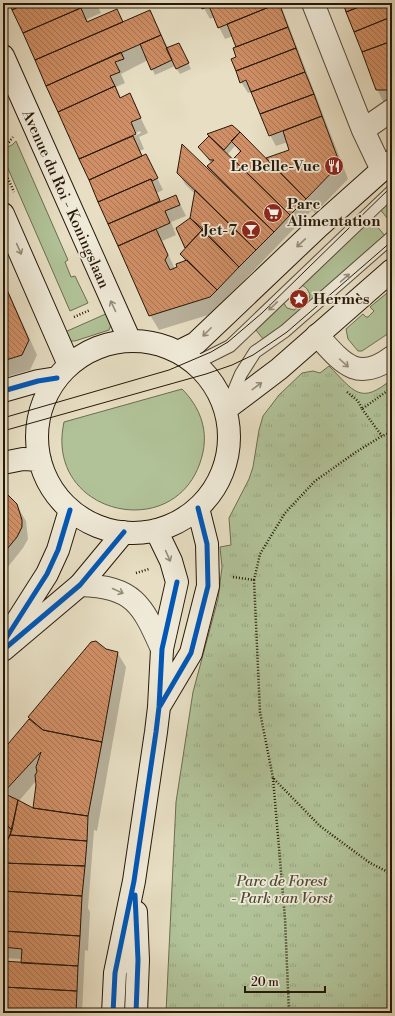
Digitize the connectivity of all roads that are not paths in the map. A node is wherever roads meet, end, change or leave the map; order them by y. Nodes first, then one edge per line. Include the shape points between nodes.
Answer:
1 (313, 3) edge
2 (3, 56) edge
3 (392, 110) edge
4 (363, 130) junction
5 (387, 166) edge
6 (392, 191) edge
7 (3, 214) edge
8 (392, 237) edge
9 (392, 270) edge
10 (317, 335) junction
11 (130, 341) junction
12 (185, 357) junction
13 (392, 357) edge
14 (63, 372) junction
15 (3, 391) edge
16 (226, 409) junction
17 (40, 460) junction
18 (3, 463) edge
19 (198, 508) junction
20 (70, 510) junction
21 (156, 530) junction
22 (124, 532) junction
23 (80, 585) junction
24 (3, 643) edge
25 (162, 649) junction
26 (3, 650) edge
27 (159, 708) junction
28 (134, 881) junction
29 (113, 1013) edge
30 (136, 1013) edge

1 - 4 street
11 -> 2 street, Avenue du Roi - Koningslaan
3 - 4 street
4 - 5 street
5 -> 12 street via 318,227 196,343
6 -> 12 lane via 230,346 207,358
7 -> 14 street
16 -> 8 lane via 241,374 255,352 285,331
9 - 10 street
10 -> 13 street via 349,367 364,369 383,364
16 -> 10 street via 279,369
11 - 12 street via 154,343
11 - 14 street via 98,348 80,357
12 - 16 street via 214,384
14 - 15 street
14 - 17 street via 46,396 38,421
16 - 19 street via 229,439 226,463 220,480
17 - 18 street via 23,459
17 - 20 street via 51,487
19 - 21 street via 171,525
19 - 27 street via 207,544 208,586 191,653
20 - 22 street via 95,525
20 - 24 street via 58,550 47,574
21 - 22 street
21 -> 25 street via 178,582
22 - 23 street
23 -> 25 street via 103,586 120,591 133,600 142,609
23 - 26 street
25 - 27 street
27 - 28 street
28 - 29 street via 115,973
28 - 30 street via 138,960

